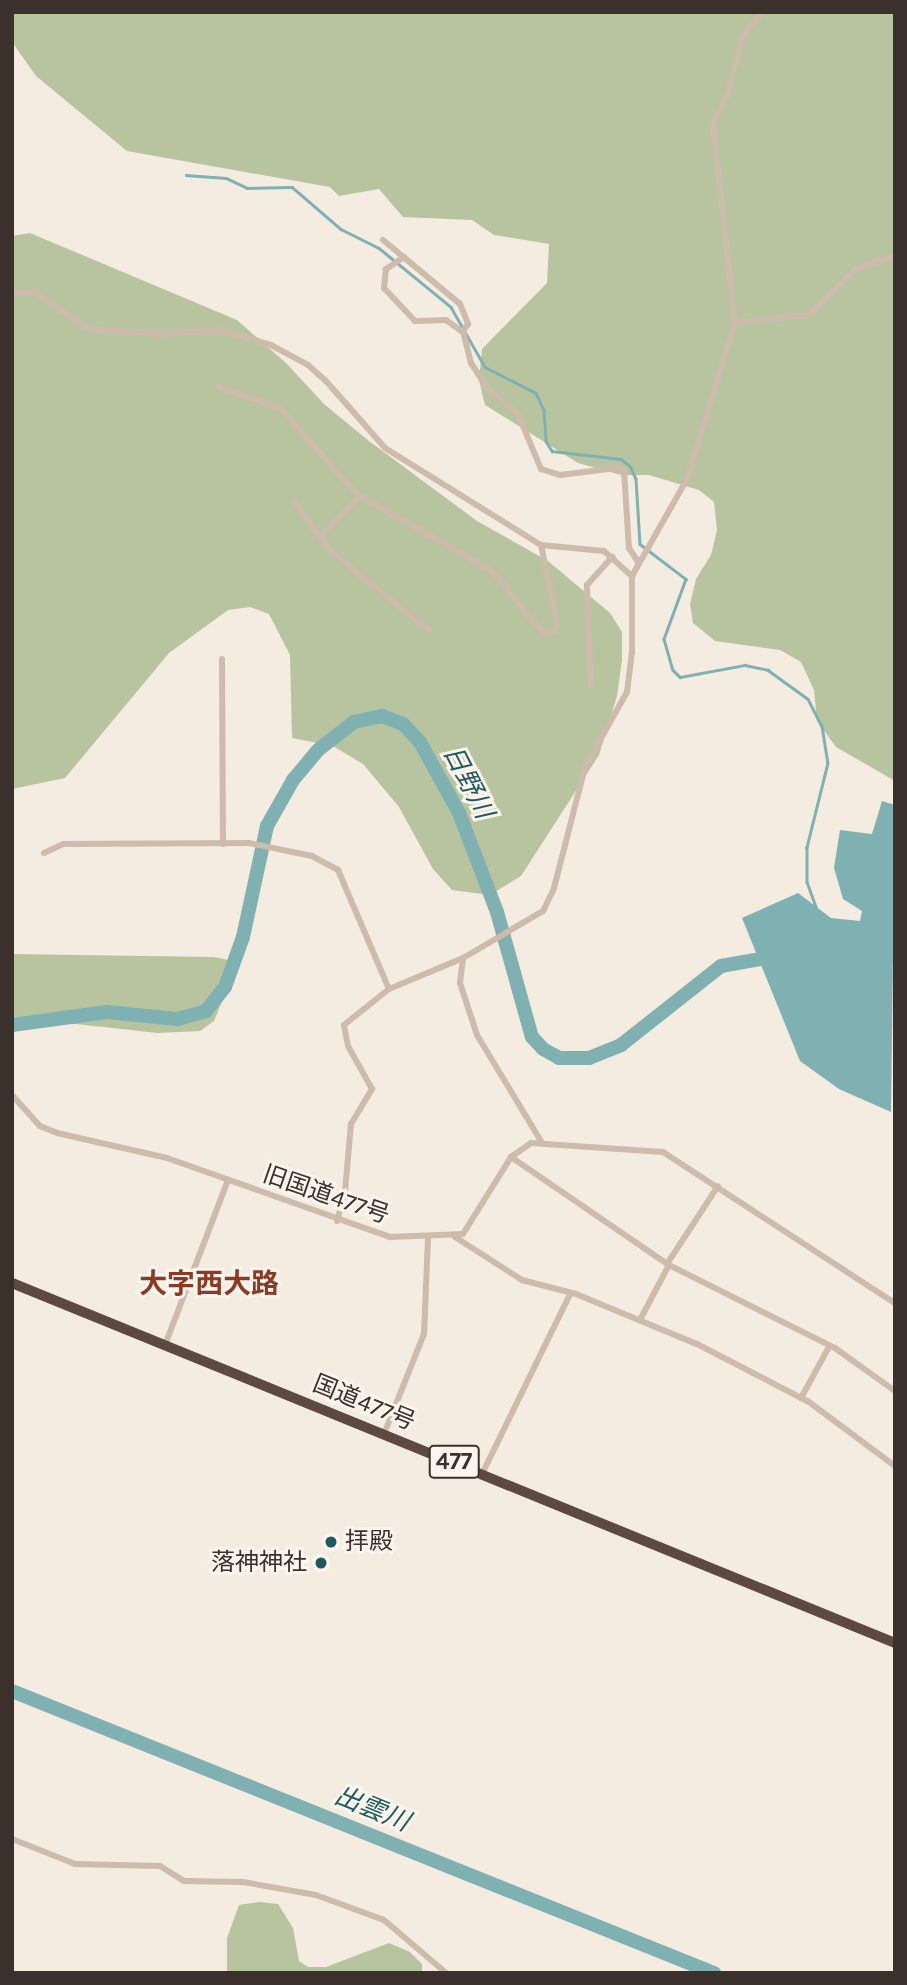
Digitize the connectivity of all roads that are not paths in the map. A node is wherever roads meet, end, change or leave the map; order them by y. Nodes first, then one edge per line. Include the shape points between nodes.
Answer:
1 (763, 12) edge
2 (383, 240) dead end
3 (895, 255) edge
4 (402, 258) junction
5 (12, 293) edge
6 (735, 323) junction
7 (463, 332) junction
8 (219, 387) dead end
9 (360, 496) junction
10 (295, 502) dead end
11 (320, 538) junction
12 (541, 545) junction
13 (612, 557) junction
14 (639, 559) junction
15 (632, 576) junction
16 (428, 630) dead end
17 (222, 659) dead end
18 (591, 686) dead end
19 (223, 844) junction
20 (44, 853) dead end
21 (463, 958) junction
22 (389, 989) junction
23 (12, 1095) edge
24 (541, 1141) junction
25 (511, 1157) junction
26 (228, 1180) junction
27 (718, 1186) junction
28 (337, 1221) junction
29 (428, 1237) junction
30 (455, 1237) junction
31 (668, 1265) junction
32 (12, 1283) edge
33 (570, 1294) junction
34 (895, 1303) edge
35 (641, 1318) junction
36 (165, 1345) junction
37 (830, 1345) junction
38 (895, 1391) edge
39 (801, 1398) junction
40 (384, 1434) junction
41 (895, 1466) edge
42 (482, 1474) junction
43 (895, 1643) edge
44 (12, 1839) edge
45 (446, 1973) edge

1 - 6 street via 743,36 728,93 713,123
2 - 4 street
3 - 6 street via 857,268 810,315
4 - 7 street via 460,304 468,324
4 - 7 street via 383,276 384,288 410,317 421,323 446,320
5 - 12 street via 36,293 89,329 154,334 222,330 289,354 326,381 384,448
6 - 14 street via 687,479
7 - 14 street via 471,363 488,389 518,414 541,469 560,475 624,471 629,548
8 - 9 street via 279,408 320,458
9 - 11 street
9 - 12 street via 492,571 544,634 554,631 556,623
10 - 11 street
11 - 16 street
12 - 13 street via 583,547
13 - 15 street
13 - 18 street via 587,585
14 - 15 street
15 - 21 street via 627,692 582,775 547,905 527,922
17 - 19 street
19 - 20 street via 63,844
19 - 22 street via 248,843 298,854 338,870
21 - 22 street
21 - 24 street via 460,983 477,1035
22 - 28 street via 343,1028 372,1089 351,1124 346,1186
23 - 26 street, 旧国道477号 via 40,1126 167,1158
24 - 25 street
24 - 27 street via 663,1152
25 - 30 street via 479,1215
25 - 31 street
26 - 28 street, 旧国道477号
26 - 36 street
27 - 31 street
27 - 34 street
28 - 29 street, 旧国道477号 via 390,1237
29 - 30 street, 旧国道477号
29 - 40 street via 424,1334
30 - 33 street via 522,1280
31 - 35 street
31 - 37 street
32 - 36 highway, 国道477号 / 477
33 - 35 street
33 - 42 street
35 - 39 street
36 - 40 highway, 国道477号 / 477
37 - 38 street
37 - 39 street
39 - 41 street
40 - 42 highway, 国道477号 / 477
42 - 43 highway, 国道477号 / 477
44 - 45 street via 75,1864 160,1866 184,1881 243,1882 316,1895 384,1920

